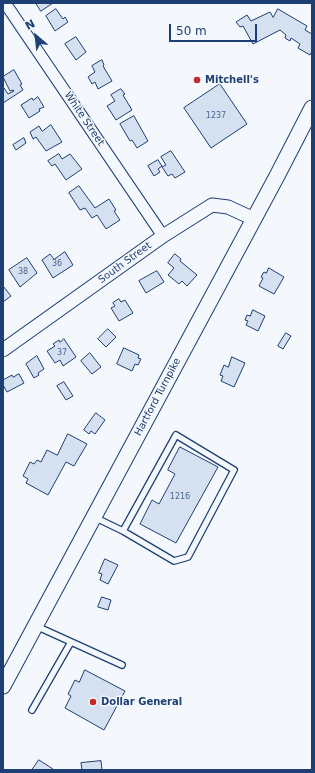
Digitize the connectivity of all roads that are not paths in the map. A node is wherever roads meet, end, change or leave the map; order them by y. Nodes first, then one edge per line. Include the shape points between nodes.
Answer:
1 (5, 3) edge
2 (312, 108) edge
3 (254, 219) junction
4 (163, 236) junction
5 (3, 350) edge
6 (94, 517) junction
7 (123, 531) junction
8 (36, 625) junction
9 (71, 642) junction
10 (122, 665) dead end
11 (3, 686) edge
12 (32, 710) dead end

1 - 4 street, White Street
2 - 3 main road, Hartford Turnpike
3 - 4 street, South Street via 228,208 212,205
3 - 6 main road, Hartford Turnpike
4 - 5 street, South Street
6 - 7 lane
6 - 8 main road, Hartford Turnpike
7 - 7 lane via 174,561 188,557 234,470 176,435
8 - 9 lane
8 - 11 main road, Hartford Turnpike
9 - 10 lane
9 - 12 lane

